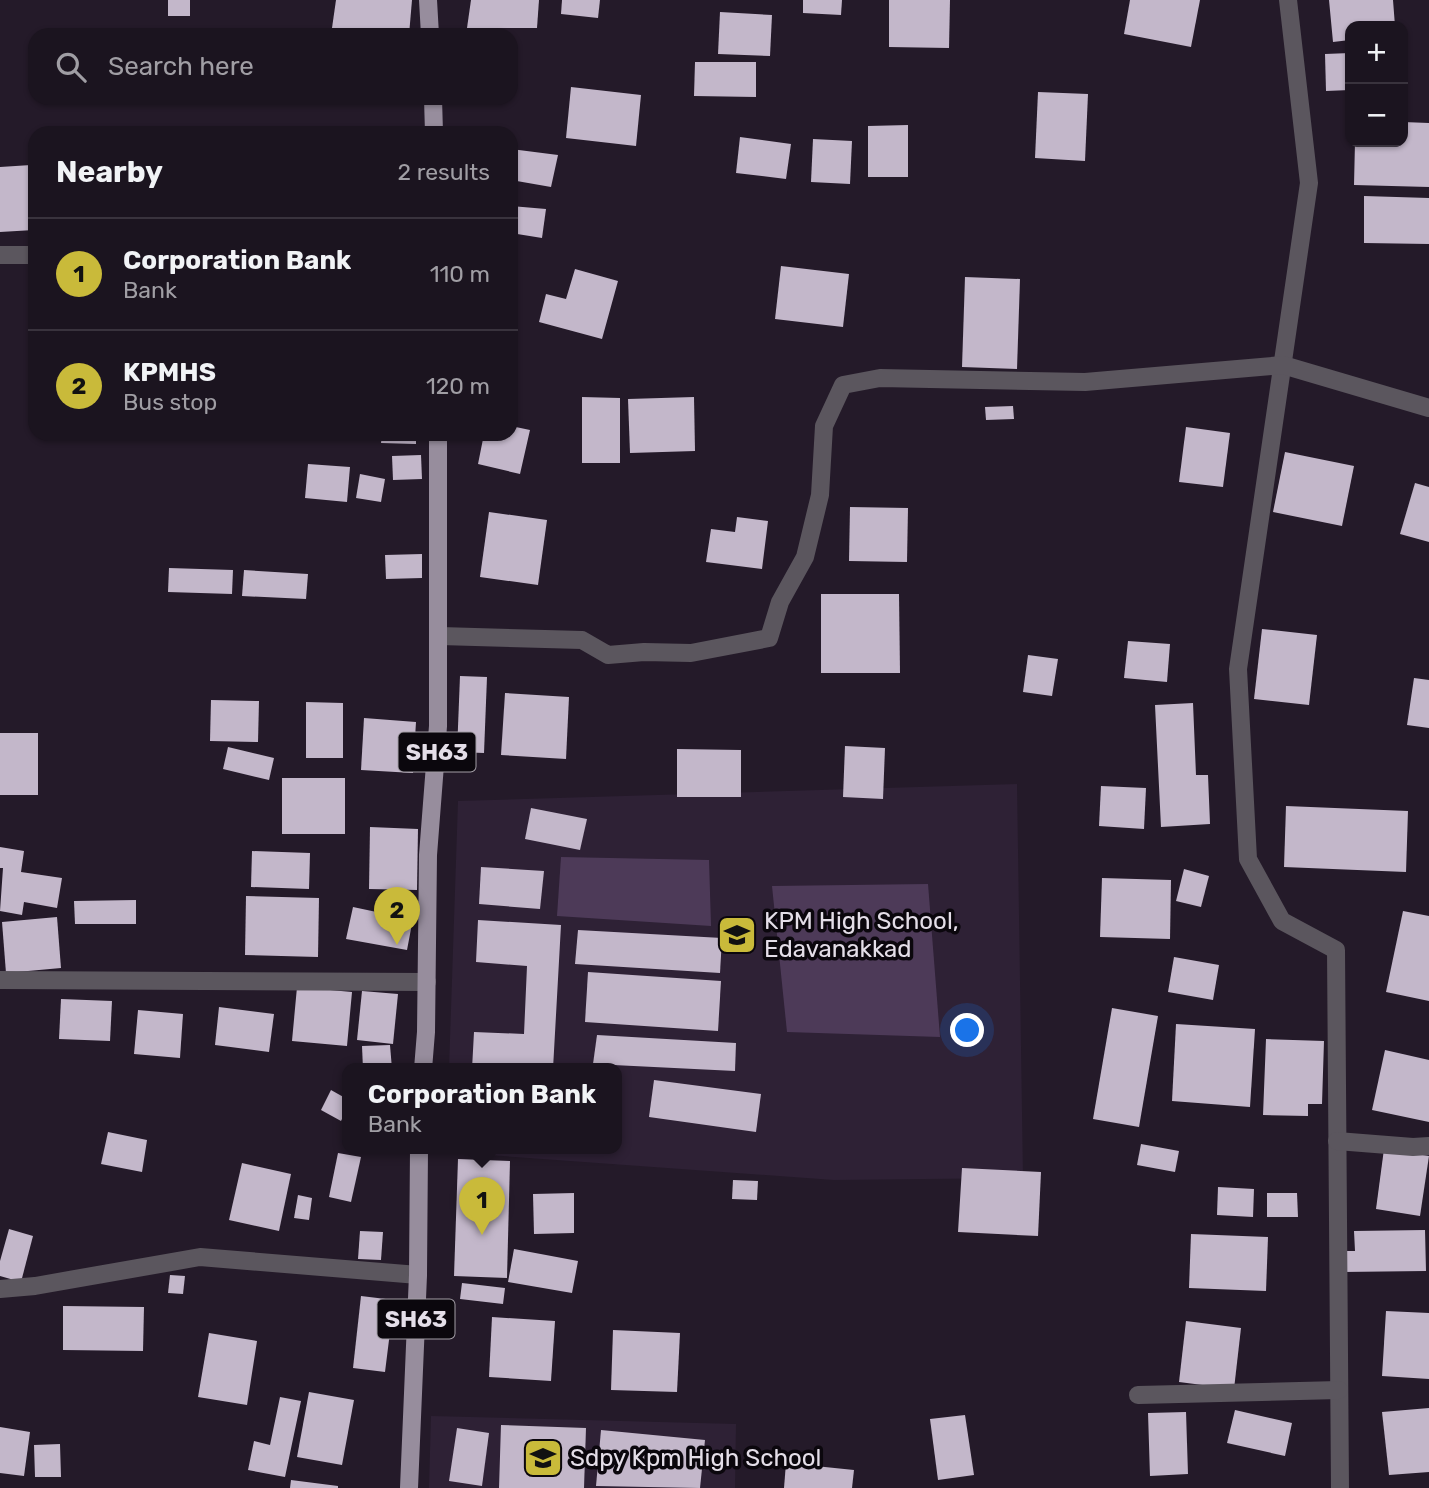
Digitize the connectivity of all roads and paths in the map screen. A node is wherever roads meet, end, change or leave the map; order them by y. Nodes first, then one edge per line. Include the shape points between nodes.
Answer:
1 (428, 0) edge
2 (1288, 0) edge
3 (430, 28) edge
4 (433, 105) edge
5 (434, 126) edge
6 (0, 255) edge
7 (28, 255) edge
8 (1283, 365) junction
9 (1429, 408) edge
10 (438, 441) edge
11 (440, 636) junction
12 (0, 980) edge
13 (427, 982) junction
14 (424, 1063) edge
15 (1337, 1141) junction
16 (1429, 1146) edge
17 (419, 1154) edge
18 (418, 1275) junction
19 (0, 1289) edge
20 (1339, 1390) junction
21 (1138, 1395) dead end
22 (409, 1488) edge
23 (1340, 1488) edge

1 - 3 main road
2 - 8 street via 1309,183
4 - 5 main road
6 - 7 street
8 - 9 street
8 - 11 street via 1085,382 880,378 843,385 824,426 820,495 805,557 780,602 769,638 691,653 608,655 582,640
8 - 15 street via 1238,669 1248,859 1282,921 1336,950
10 - 11 main road, SH63
11 - 13 main road, SH63 via 439,726 428,855
12 - 13 street
13 - 14 main road, SH63
15 - 16 street
15 - 20 street
17 - 18 main road, SH63
18 - 19 street via 200,1257
18 - 22 main road, SH63
20 - 21 street
20 - 23 street

